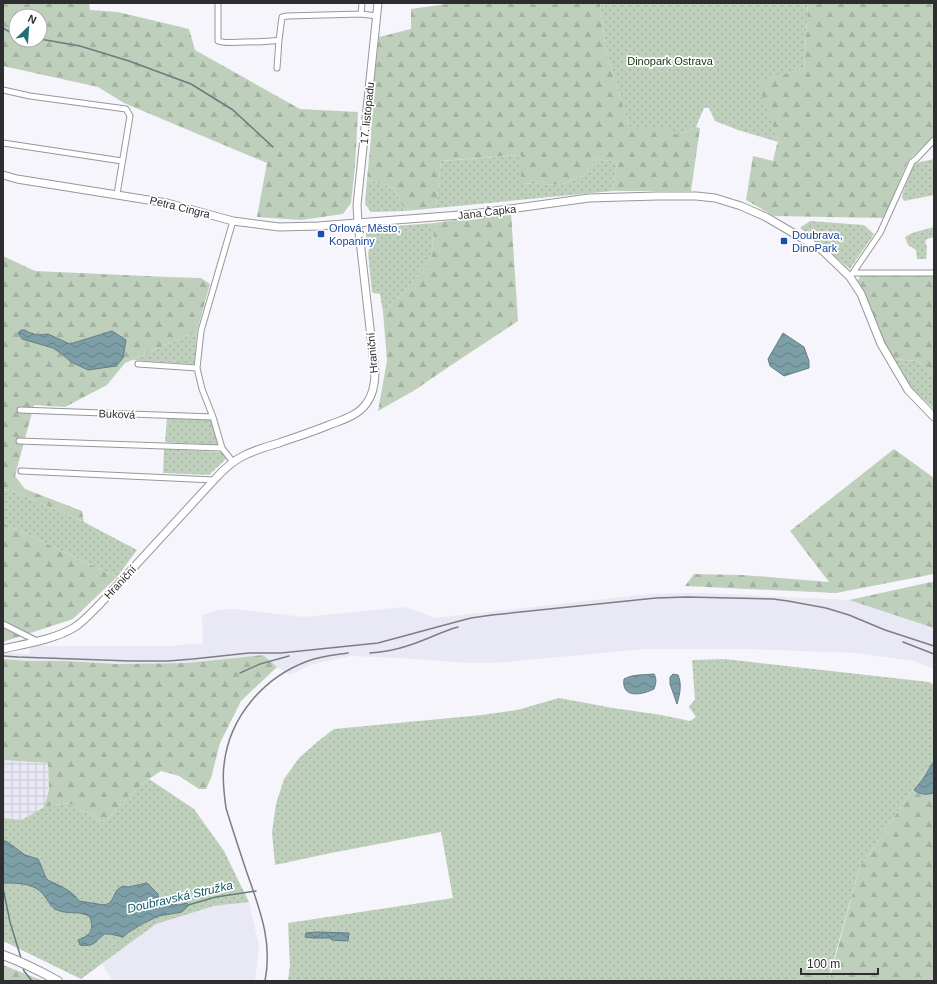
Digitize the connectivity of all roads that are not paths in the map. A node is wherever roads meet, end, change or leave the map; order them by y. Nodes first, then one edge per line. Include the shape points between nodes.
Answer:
1 (218, 3) edge
2 (362, 3) edge
3 (378, 3) edge
4 (361, 14) junction
5 (377, 16) junction
6 (279, 40) junction
7 (277, 68) dead end
8 (3, 90) edge
9 (934, 140) edge
10 (3, 143) edge
11 (122, 161) junction
12 (3, 175) edge
13 (117, 194) junction
14 (233, 221) junction
15 (358, 223) junction
16 (934, 272) edge
17 (852, 275) junction
18 (138, 364) dead end
19 (197, 368) junction
20 (20, 410) dead end
21 (213, 417) junction
22 (934, 417) edge
23 (18, 441) dead end
24 (222, 448) junction
25 (233, 462) junction
26 (21, 471) dead end
27 (214, 480) junction
28 (3, 624) edge
29 (37, 641) junction
30 (3, 649) edge
31 (3, 955) edge
32 (58, 981) edge

1 - 6 street via 218,41
2 - 4 street
3 - 5 street, 17. listopadu
4 - 5 street
4 - 6 street via 282,17
5 - 15 street, 17. listopadu via 357,205
6 - 7 street
8 - 11 street via 126,110 130,116
9 - 17 street via 912,162 880,233
10 - 11 street
11 - 13 street
12 - 13 street, Petra Cingra
13 - 14 street, Petra Cingra via 167,203
14 - 15 street, Petra Cingra via 279,227
14 - 19 street via 201,332
15 - 17 street, Jana Čapka via 473,214 589,198 696,196 715,198 766,217 822,250
15 - 25 street, Hraniční via 375,372 370,398 362,409 347,418 245,455
16 - 17 street
17 - 22 street, Jana Čapka via 881,344 908,390
18 - 19 street
19 - 21 street
20 - 21 street, Buková
21 - 24 street
23 - 24 street
24 - 25 street
25 - 27 street, Hraniční
26 - 27 street
27 - 29 street, Hraniční via 89,616 68,631
28 - 29 street
29 - 30 street, Hraniční
31 - 32 main road

